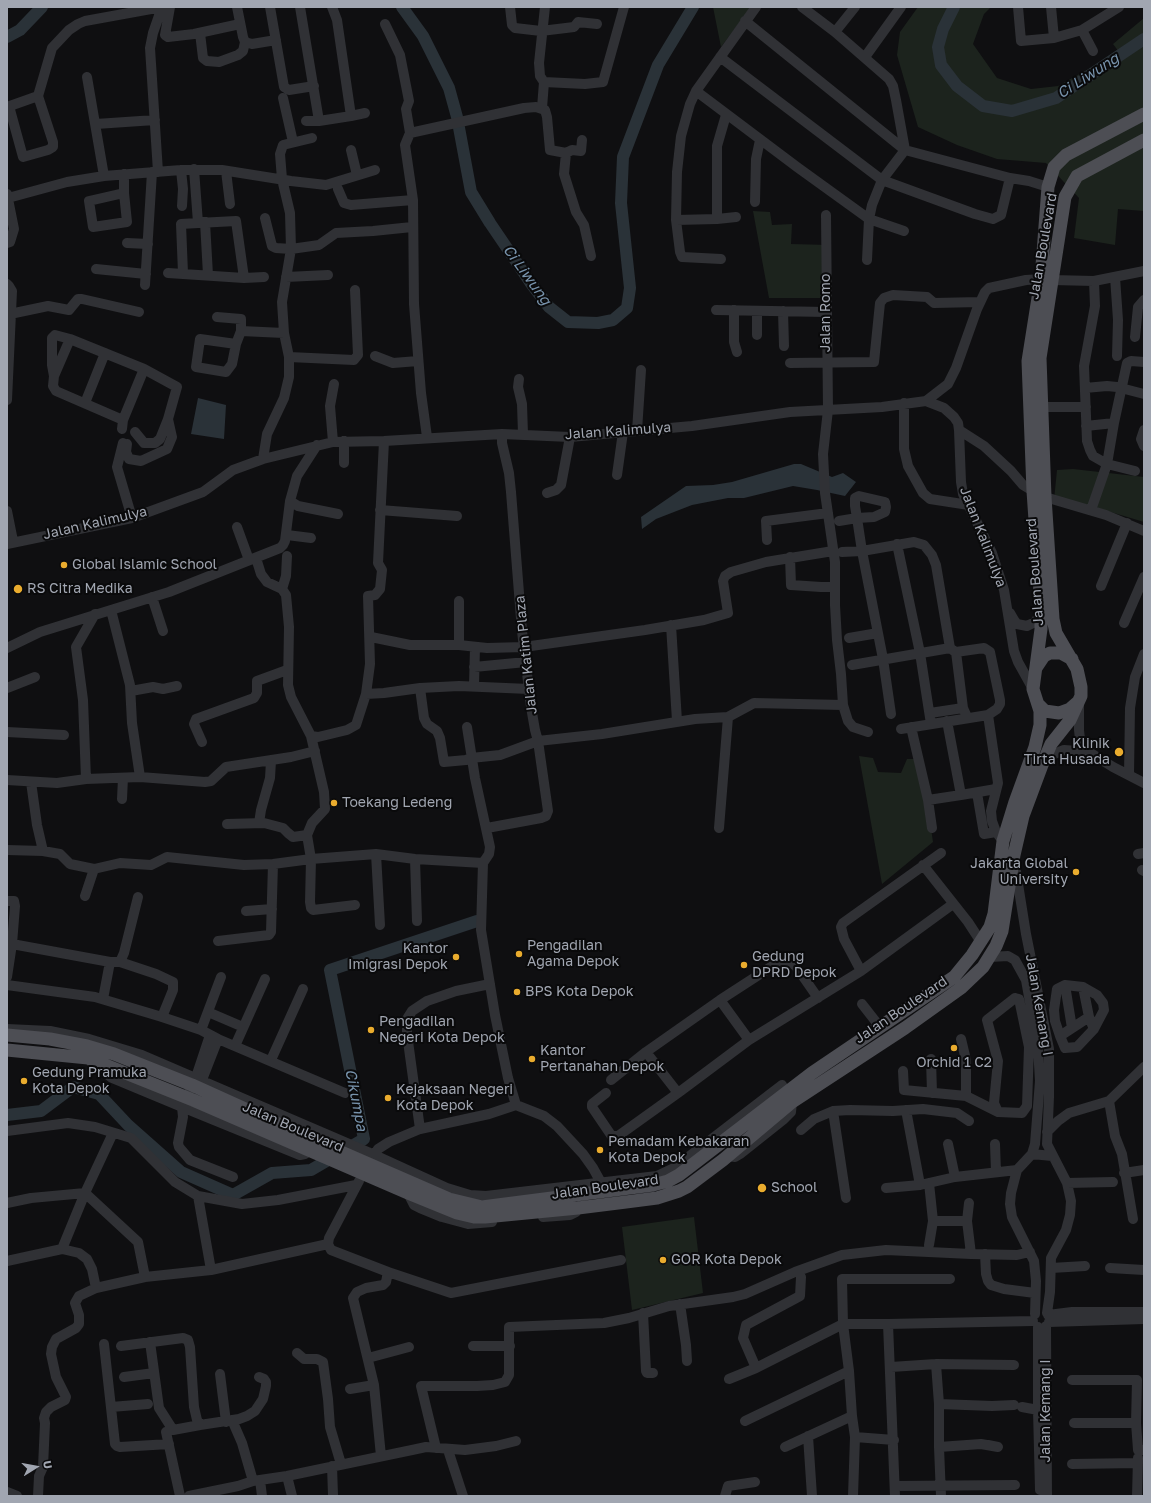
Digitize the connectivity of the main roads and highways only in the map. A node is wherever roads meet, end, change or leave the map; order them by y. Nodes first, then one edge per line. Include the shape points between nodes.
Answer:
1 (1144, 114) edge
2 (1144, 123) edge
3 (1144, 140) edge
4 (1054, 167) junction
5 (1047, 280) junction
6 (1072, 659) junction
7 (1036, 668) junction
8 (1079, 701) junction
9 (1040, 711) junction
10 (7, 1035) edge
11 (7, 1050) edge
12 (787, 1093) junction
13 (314, 1149) junction
14 (622, 1189) junction
15 (626, 1202) junction

1 - 4 main road via 1066,155
2 - 4 main road via 1069,163
3 - 5 main road, Jalan Boulevard via 1077,176 1065,197
4 - 5 main road, Jalan Boulevard via 1048,187
5 - 6 main road, Jalan Boulevard via 1040,358 1053,619 1056,633
5 - 7 main road, Jalan Boulevard via 1028,361 1041,614
6 - 7 main road via 1061,653 1050,653 1044,656
6 - 8 main road, Jalan Boulevard via 1081,682
7 - 9 main road, Jalan Boulevard via 1033,689
8 - 9 main road via 1070,709 1059,713
8 - 12 main road, Jalan Boulevard via 1067,725 1051,744 1023,816 1002,931 983,967 961,988 905,1028
9 - 12 main road, Jalan Boulevard via 1035,747 1000,837 994,914 981,942 954,977
10 - 13 main road, Jalan Boulevard via 87,1046 197,1083
11 - 13 main road, Jalan Boulevard via 88,1058 186,1106
12 - 14 main road, Jalan Boulevard via 679,1175 653,1185
12 - 15 main road, Jalan Boulevard via 727,1156 687,1187 657,1198
13 - 14 main road, Jalan Boulevard via 449,1199 482,1207 603,1187
13 - 15 main road, Jalan Boulevard via 359,1180 408,1193 457,1213 474,1217
14 - 15 main road

